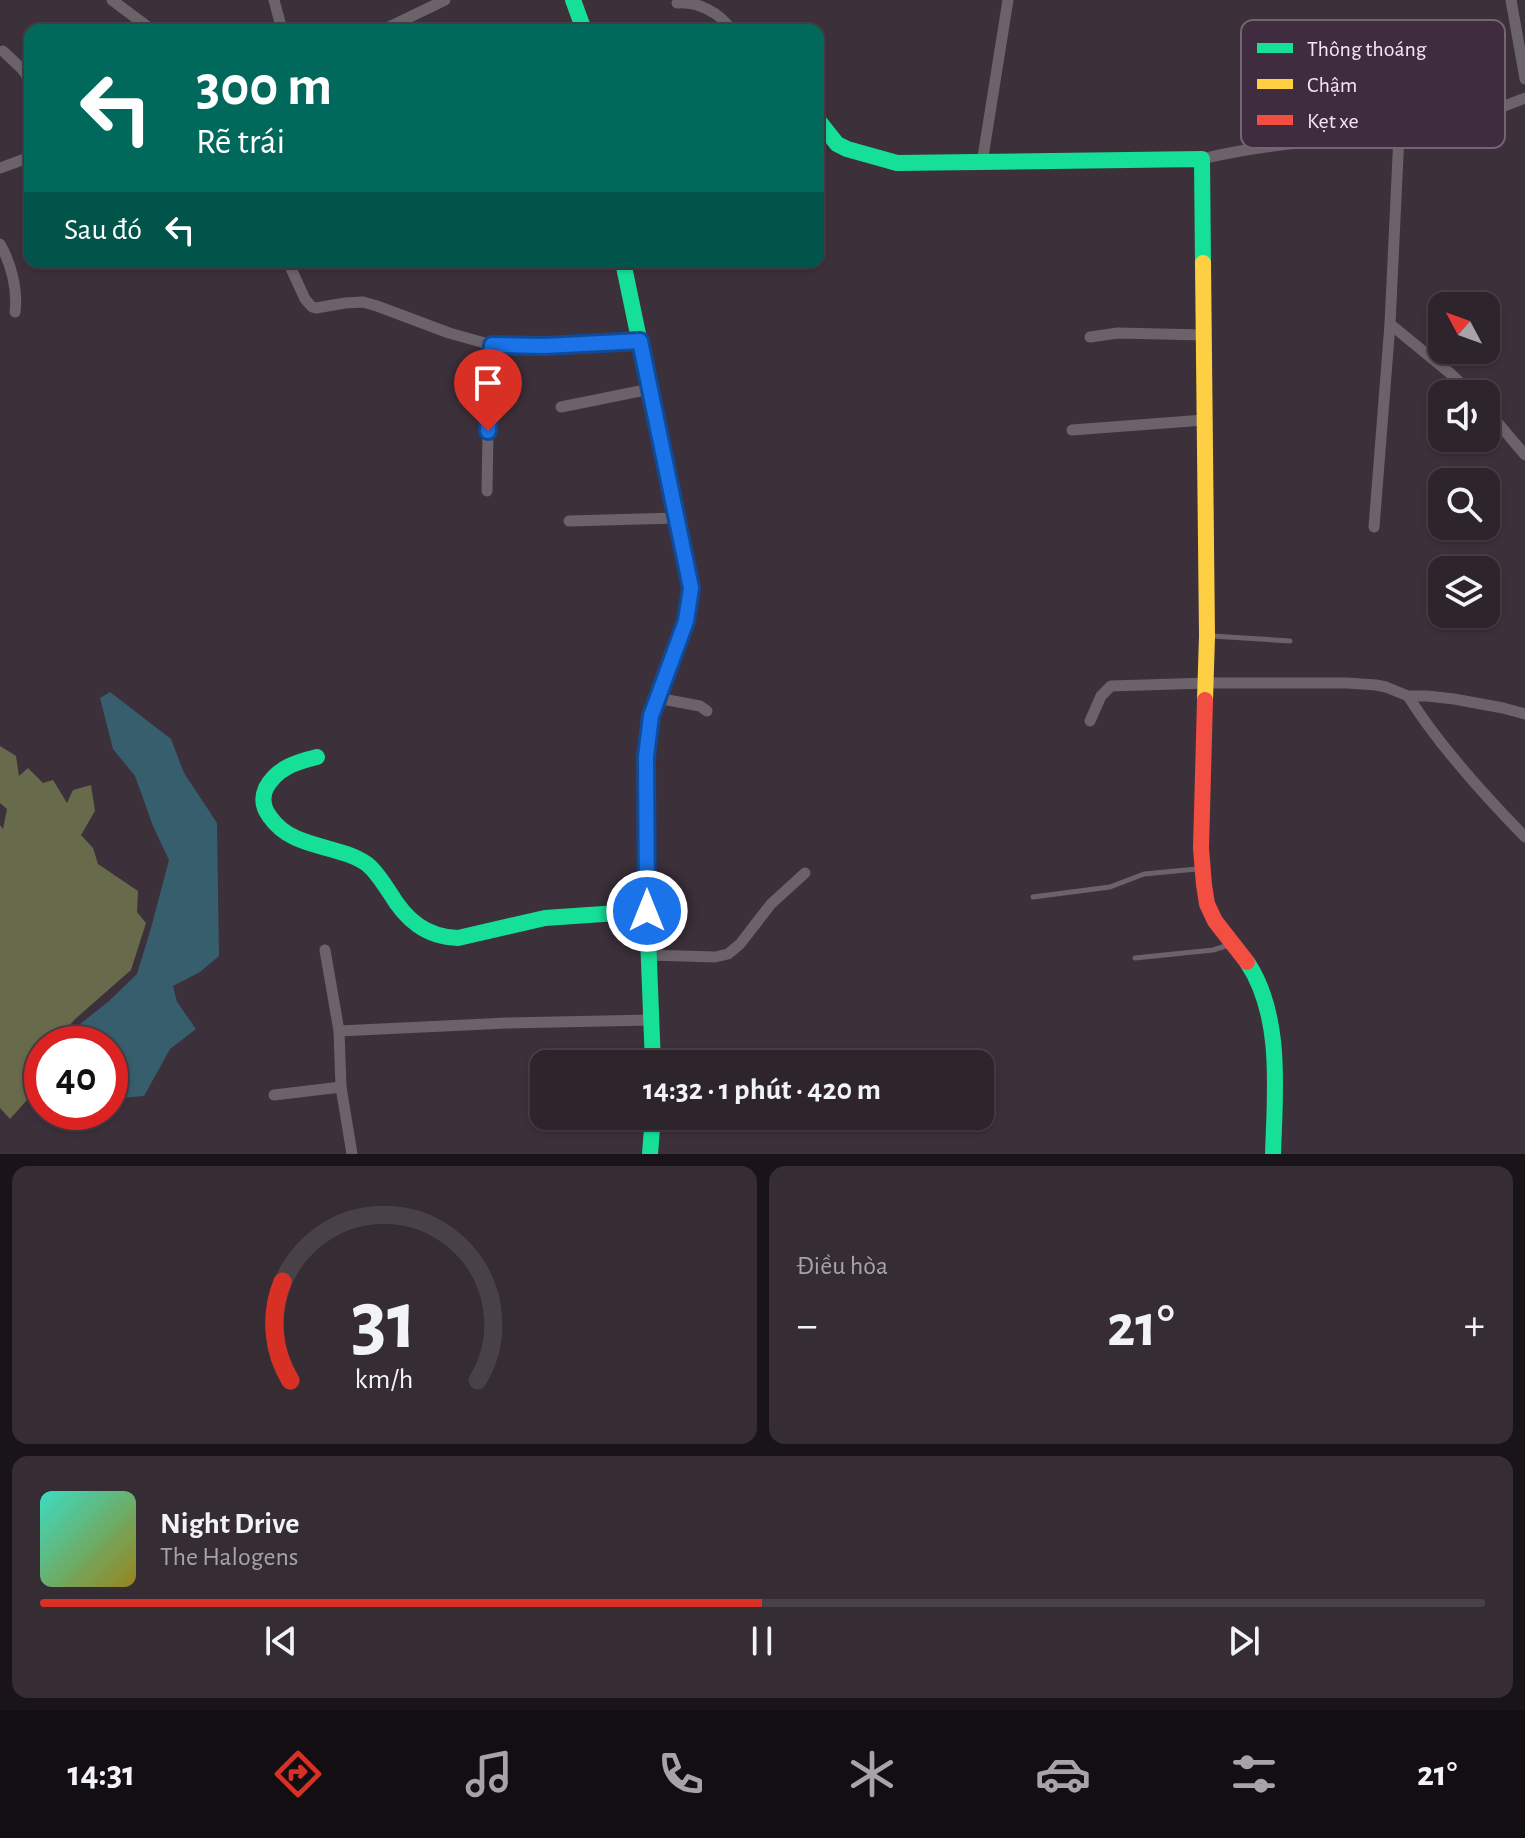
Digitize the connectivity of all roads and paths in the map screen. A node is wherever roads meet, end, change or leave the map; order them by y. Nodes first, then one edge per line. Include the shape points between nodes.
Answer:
1 (112, 0) edge
2 (274, 0) edge
3 (445, 0) edge
4 (573, 0) edge
5 (1008, 0) edge
6 (1511, 0) edge
7 (677, 3) dead end
8 (144, 24) edge
9 (280, 24) edge
10 (395, 24) edge
11 (582, 24) edge
12 (728, 24) edge
13 (3, 51) dead end
14 (24, 72) edge
15 (1525, 79) edge
16 (1525, 98) edge
17 (1505, 106) edge
18 (824, 128) edge
19 (1261, 148) edge
20 (1398, 148) edge
21 (24, 159) edge
22 (1202, 159) junction
23 (982, 163) junction
24 (0, 168) edge
25 (0, 244) edge
26 (291, 268) edge
27 (624, 268) edge
28 (15, 312) dead end
29 (1390, 324) junction
30 (1204, 335) junction
31 (1090, 337) dead end
32 (640, 341) junction
33 (492, 345) junction
34 (1457, 380) edge
35 (650, 389) junction
36 (561, 407) dead end
37 (1204, 420) junction
38 (1500, 426) edge
39 (1072, 430) dead end
40 (1525, 455) edge
41 (487, 491) dead end
42 (677, 518) junction
43 (569, 521) dead end
44 (1374, 527) dead end
45 (1207, 636) junction
46 (1290, 641) dead end
47 (1207, 683) junction
48 (1408, 696) junction
49 (657, 698) junction
50 (707, 711) dead end
51 (1525, 714) edge
52 (1090, 721) dead end
53 (317, 757) dead end
54 (1525, 837) edge
55 (1202, 869) junction
56 (805, 873) dead end
57 (1033, 897) dead end
58 (647, 911) junction
59 (1233, 943) junction
60 (325, 950) dead end
61 (649, 955) junction
62 (1135, 958) dead end
63 (651, 1020) junction
64 (339, 1031) junction
65 (652, 1050) edge
66 (341, 1087) junction
67 (274, 1095) dead end
68 (652, 1130) edge
69 (352, 1154) edge
70 (650, 1154) edge
71 (1273, 1154) edge

1 - 8 street
2 - 9 street
3 - 10 street
4 - 11 street
5 - 23 street
6 - 15 street
7 - 12 street via 713,12
13 - 14 street
16 - 17 street
18 - 23 street via 847,149 897,163
19 - 22 street
20 - 29 street
21 - 24 street
22 - 23 street
22 - 30 street
25 - 28 street via 13,277
26 - 33 street via 312,307 363,302
27 - 32 street
29 - 34 street
29 - 44 street
30 - 31 street
30 - 37 street
32 - 33 street
32 - 35 street
33 - 41 street
35 - 36 street
35 - 42 street
37 - 39 street
37 - 45 street
38 - 40 street
42 - 43 street
42 - 49 street via 691,588 686,621
45 - 46 lane
45 - 47 street
47 - 48 street via 1362,684
47 - 52 street via 1111,686
47 - 55 street
48 - 51 street via 1454,699
48 - 54 street
49 - 50 street
49 - 58 street via 646,757
53 - 58 street via 291,763 272,780 262,799 273,823 287,836 370,866 400,910 433,936 458,938 568,915
55 - 57 lane via 1144,874 1110,887
55 - 59 street via 1210,910
56 - 61 street via 728,954
58 - 61 street
59 - 62 lane
59 - 71 street via 1257,980 1268,1017 1275,1094
60 - 64 street
61 - 63 street
63 - 64 street
63 - 65 street
64 - 66 street
66 - 67 street
66 - 69 street
68 - 70 street

